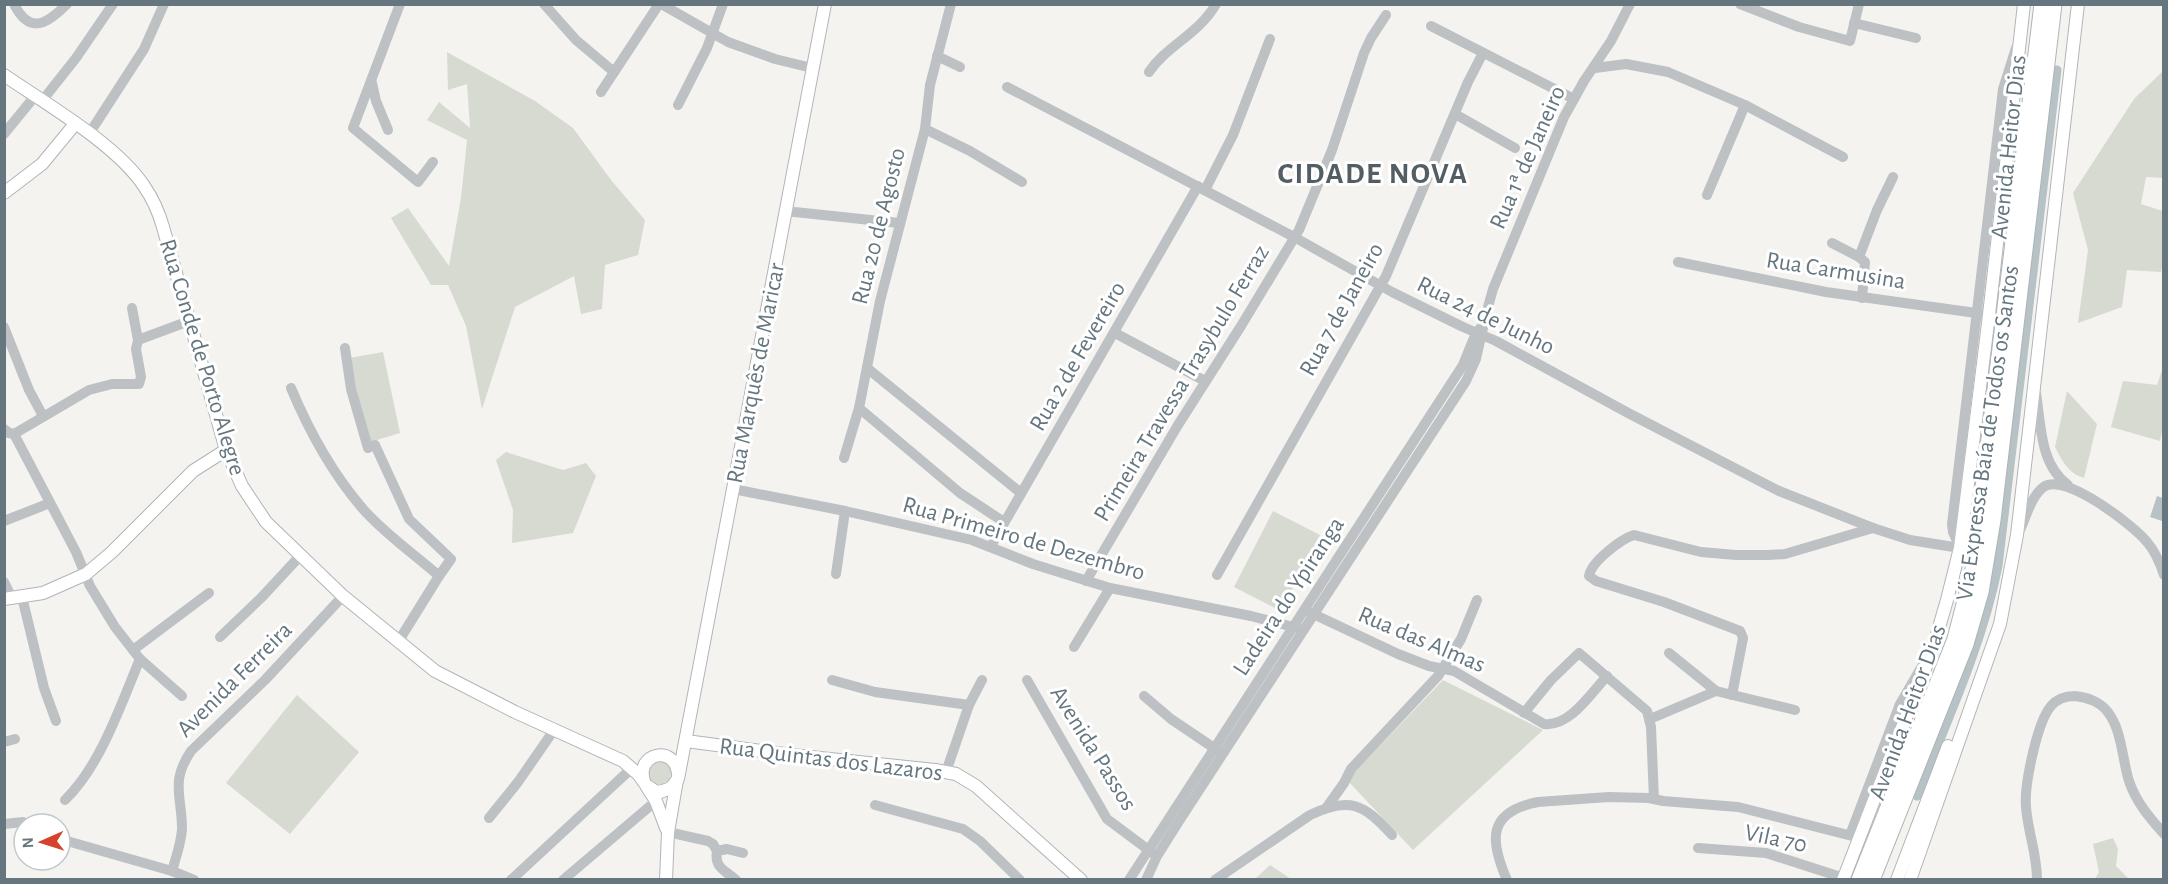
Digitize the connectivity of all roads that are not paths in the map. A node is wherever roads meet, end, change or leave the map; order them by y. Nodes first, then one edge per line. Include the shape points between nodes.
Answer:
1 (67, 4) edge
2 (112, 4) edge
3 (164, 4) edge
4 (400, 4) edge
5 (544, 4) edge
6 (660, 4) edge
7 (723, 4) edge
8 (825, 4) edge
9 (951, 4) edge
10 (1216, 4) edge
11 (1630, 4) edge
12 (1740, 4) edge
13 (1859, 4) edge
14 (2024, 4) edge
15 (2042, 4) edge
16 (2054, 4) edge
17 (2078, 4) edge
18 (15, 6) edge
19 (1386, 15) dead end
20 (1854, 23) junction
21 (1431, 26) dead end
22 (713, 34) junction
23 (1916, 38) dead end
24 (1270, 39) dead end
25 (1483, 53) junction
26 (937, 56) junction
27 (960, 67) dead end
28 (812, 68) junction
29 (1595, 68) junction
30 (614, 72) junction
31 (1149, 72) dead end
32 (4, 75) edge
33 (371, 83) junction
34 (1007, 87) dead end
35 (601, 93) dead end
36 (39, 99) junction
37 (1574, 99) junction
38 (678, 105) dead end
39 (1745, 105) junction
40 (1455, 114) junction
41 (75, 124) junction
42 (925, 129) junction
43 (388, 130) dead end
44 (4, 134) edge
45 (88, 134) junction
46 (1515, 148) dead end
47 (1843, 156) dead end
48 (433, 162) dead end
49 (1893, 177) dead end
50 (1022, 182) dead end
51 (1202, 188) junction
52 (4, 193) edge
53 (1707, 195) dead end
54 (785, 211) junction
55 (899, 223) junction
56 (1294, 237) junction
57 (1832, 243) dead end
58 (1859, 257) junction
59 (1678, 262) dead end
60 (1381, 286) junction
61 (1862, 298) junction
62 (132, 308) dead end
63 (1983, 314) junction
64 (189, 321) junction
65 (4, 327) edge
66 (1480, 331) junction
67 (1114, 333) junction
68 (138, 340) junction
69 (345, 348) dead end
70 (867, 368) junction
71 (1206, 381) junction
72 (2035, 381) junction
73 (291, 388) dead end
74 (859, 408) junction
75 (43, 416) junction
76 (9, 431) edge
77 (226, 450) junction
78 (844, 458) dead end
79 (733, 489) junction
80 (2078, 492) junction
81 (1021, 493) junction
82 (50, 503) junction
83 (845, 511) junction
84 (4, 521) edge
85 (1004, 522) junction
86 (1873, 528) junction
87 (2017, 535) junction
88 (2163, 545) edge
89 (991, 546) junction
90 (1960, 548) junction
91 (2155, 553) junction
92 (300, 556) junction
93 (86, 574) junction
94 (836, 574) dead end
95 (1217, 575) dead end
96 (2163, 575) edge
97 (439, 576) junction
98 (1086, 581) junction
99 (4, 582) edge
100 (1110, 588) junction
101 (209, 593) dead end
102 (343, 596) junction
103 (13, 598) edge
104 (1477, 600) dead end
105 (1309, 611) junction
106 (1298, 628) junction
107 (220, 637) dead end
108 (398, 642) junction
109 (1074, 647) dead end
110 (1669, 653) dead end
111 (136, 654) junction
112 (1442, 668) junction
113 (1607, 676) junction
114 (832, 680) dead end
115 (982, 680) dead end
116 (1027, 680) dead end
117 (1976, 688) junction
118 (1716, 691) junction
119 (182, 696) dead end
120 (1144, 696) dead end
121 (1732, 696) junction
122 (969, 705) junction
123 (1795, 710) dead end
124 (1524, 713) junction
125 (1650, 720) junction
126 (56, 721) dead end
127 (554, 730) junction
128 (686, 741) junction
129 (1218, 751) junction
130 (658, 755) junction
131 (628, 764) junction
132 (946, 772) junction
133 (678, 777) junction
134 (645, 783) junction
135 (1654, 799) junction
136 (65, 800) dead end
137 (656, 801) junction
138 (875, 805) dead end
139 (1327, 807) junction
140 (489, 818) dead end
141 (673, 833) junction
142 (2163, 834) edge
143 (1392, 835) dead end
144 (1855, 837) junction
145 (72, 842) edge
146 (1698, 848) dead end
147 (717, 851) junction
148 (743, 853) dead end
149 (1153, 853) junction
150 (172, 871) junction
151 (195, 879) edge
152 (512, 879) edge
153 (564, 879) edge
154 (666, 879) edge
155 (736, 879) edge
156 (1020, 879) edge
157 (1081, 879) edge
158 (1129, 879) edge
159 (1146, 879) edge
160 (1215, 879) edge
161 (1507, 879) edge
162 (1849, 879) edge
163 (1872, 879) edge
164 (1897, 879) edge
165 (1910, 879) edge
166 (2037, 879) edge

1 - 18 street via 48,21 35,24
2 - 36 street via 76,58
3 - 45 street via 144,49
4 - 33 street
5 - 30 street via 576,40
6 - 22 street
6 - 30 street
7 - 22 street
8 - 28 main road, Rua Marquês de Maricar
9 - 26 street, Rua 20 de Agosto
10 - 31 street via 1188,38 1158,60
11 - 29 street, Rua 1ª de Janeiro
12 - 20 street via 1798,27 1850,41
13 - 20 street
14 - 63 main road, Avenida Heitor Dias
15 - 162 highway, Via Expressa Baía de Todos os Santos via 1974,570 1955,639
16 - 163 highway, Via Expressa Baía de Todos os Santos via 1993,520 1981,592 1966,644
17 - 72 main road, Avenida Heitor Dias
19 - 56 street, Primeira Travessa Trasybulo Ferraz via 1364,53 1332,150
20 - 23 street
21 - 25 street
22 - 28 street via 776,59
22 - 38 street
24 - 51 street, Rua 2 de Fevereiro via 1233,135
25 - 37 street
25 - 40 street, Rua 7 de Janeiro
26 - 27 street
26 - 42 street, Rua 20 de Agosto
28 - 54 main road, Rua Marquês de Maricar
29 - 37 street, Rua 1ª de Janeiro
29 - 39 street via 1626,64 1656,69
30 - 35 street
32 - 36 main road, Rua Conde de Porto Alegre
33 - 43 street
33 - 48 street via 353,128 418,182
34 - 51 street, Rua 24 de Junho
36 - 41 main road, Rua Conde de Porto Alegre
36 - 44 street
37 - 66 street, Rua 1ª de Janeiro via 1528,202
39 - 47 street
39 - 53 street
40 - 46 street
40 - 60 street, Rua 7 de Janeiro
41 - 45 main road, Rua Conde de Porto Alegre
41 - 52 main road via 42,164
42 - 50 street
42 - 55 street, Rua 20 de Agosto
45 - 64 main road, Rua Conde de Porto Alegre via 123,160 152,199 164,227
49 - 58 street
51 - 56 street, Rua 24 de Junho
51 - 67 street, Rua 2 de Fevereiro
54 - 55 street
54 - 79 main road, Rua Marquês de Maricar
55 - 70 street, Rua 20 de Agosto
56 - 60 street, Rua 24 de Junho
56 - 71 street, Primeira Travessa Trasybulo Ferraz
57 - 58 street
58 - 61 street via 1865,266
59 - 61 street, Rua Carmusina
60 - 66 street, Rua 24 de Junho
60 - 95 street, Rua 7 de Janeiro
61 - 63 street, Rua Carmusina
62 - 68 street
63 - 90 main road, Avenida Heitor Dias
64 - 68 street
64 - 77 main road, Rua Conde de Porto Alegre
65 - 75 street
66 - 86 street, Rua 24 de Junho via 1779,491
66 - 105 street, Ladeira do Ypiranga via 1467,368
67 - 71 street
67 - 81 street, Rua 2 de Fevereiro
68 - 75 street via 139,384 100,386
69 - 97 street via 351,389 368,448 375,445 409,519 451,559
70 - 74 street, Rua 20 de Agosto
70 - 81 street
71 - 98 street, Primeira Travessa Trasybulo Ferraz
72 - 80 street via 2048,459 2056,475
72 - 87 main road, Avenida Heitor Dias
73 - 97 street via 323,453 358,503
74 - 78 street, Rua 20 de Agosto
74 - 85 street via 960,493
75 - 76 street
76 - 82 street
77 - 92 main road, Rua Conde de Porto Alegre via 255,507
77 - 93 main road via 193,471
79 - 83 street, Rua Primeiro de Dezembro
79 - 128 main road, Rua Marquês de Maricar
80 - 87 street via 2046,486 2037,494
80 - 91 street via 2130,524
81 - 85 street, Rua 2 de Fevereiro
82 - 84 street
82 - 93 street
83 - 89 street, Rua Primeiro de Dezembro
83 - 94 street
85 - 89 street, Rua 2 de Fevereiro
86 - 90 street, Rua 24 de Junho via 1910,540
86 - 121 street via 1785,554 1768,555 1709,553 1634,535 1612,548 1591,569 1589,576 1605,584 1740,631 1743,638
87 - 117 main road, Avenida Heitor Dias via 2000,624
88 - 91 street
89 - 98 street, Rua Primeiro de Dezembro
90 - 144 main road, Avenida Heitor Dias via 1933,648
91 - 96 street
92 - 102 main road, Rua Conde de Porto Alegre
92 - 107 street
93 - 103 main road via 57,588
93 - 111 street via 99,602
97 - 108 street
98 - 100 street, Rua Primeiro de Dezembro
99 - 103 street
100 - 106 street, Rua Primeiro de Dezembro
100 - 109 street
101 - 111 street
102 - 108 main road, Rua Conde de Porto Alegre
102 - 150 street, Avenida Ferreira via 265,680 191,751 179,780 181,844
103 - 126 street
104 - 112 street via 1461,639
105 - 106 street, Ladeira do Ypiranga
105 - 112 street, Rua das Almas via 1398,654
106 - 129 street, Ladeira do Ypiranga
108 - 127 main road, Rua Conde de Porto Alegre via 442,675
110 - 118 street
111 - 119 street
111 - 136 street via 114,722 94,760
112 - 124 street, Rua das Almas via 1454,671
112 - 139 street via 1351,769
113 - 124 street, Rua das Almas via 1572,714 1556,724 1544,724
113 - 124 street via 1579,653
113 - 125 street via 1647,711
114 - 122 street via 875,692
115 - 122 street
116 - 149 street, Avenida Passos via 1107,819
117 - 164 main road, Avenida Heitor Dias via 1948,747
117 - 165 main road, Avenida Heitor Dias
118 - 121 street
118 - 125 street
120 - 129 street
121 - 123 street
122 - 132 street
125 - 135 street
127 - 131 main road, Rua Conde de Porto Alegre
127 - 140 street
128 - 130 main road
128 - 132 main road, Rua Quintas dos Lazaros
128 - 133 main road, Rua Marquês de Maricar
129 - 149 street, Ladeira do Ypiranga
130 - 131 main road
130 - 133 main road via 674,761
130 - 134 main road via 644,765
131 - 134 main road, Rua Conde de Porto Alegre
131 - 152 street
132 - 157 main road, Rua Quintas dos Lazaros via 976,786
133 - 134 main road via 666,791 655,791
133 - 141 main road, Rua Marquês de Maricar
134 - 137 main road, Rua Conde de Porto Alegre
135 - 144 street via 1738,807
135 - 161 street via 1609,797 1538,802 1514,811 1500,823 1494,841
137 - 141 main road, Rua Conde de Porto Alegre
137 - 153 street
138 - 156 street via 963,829
139 - 143 street via 1360,807
139 - 160 street
141 - 147 street via 708,841
141 - 154 main road, Rua Marquês de Maricar
142 - 166 street via 2133,793 2107,711 2091,700 2064,697 2052,705 2042,720 2027,783 2026,808
144 - 162 main road, Avenida Heitor Dias
145 - 150 street
146 - 162 street, Vila 70 via 1766,853
147 - 148 street
147 - 155 street via 719,868
149 - 158 street, Ladeira do Ypiranga
149 - 159 street, Ladeira do Ypiranga
150 - 151 street

